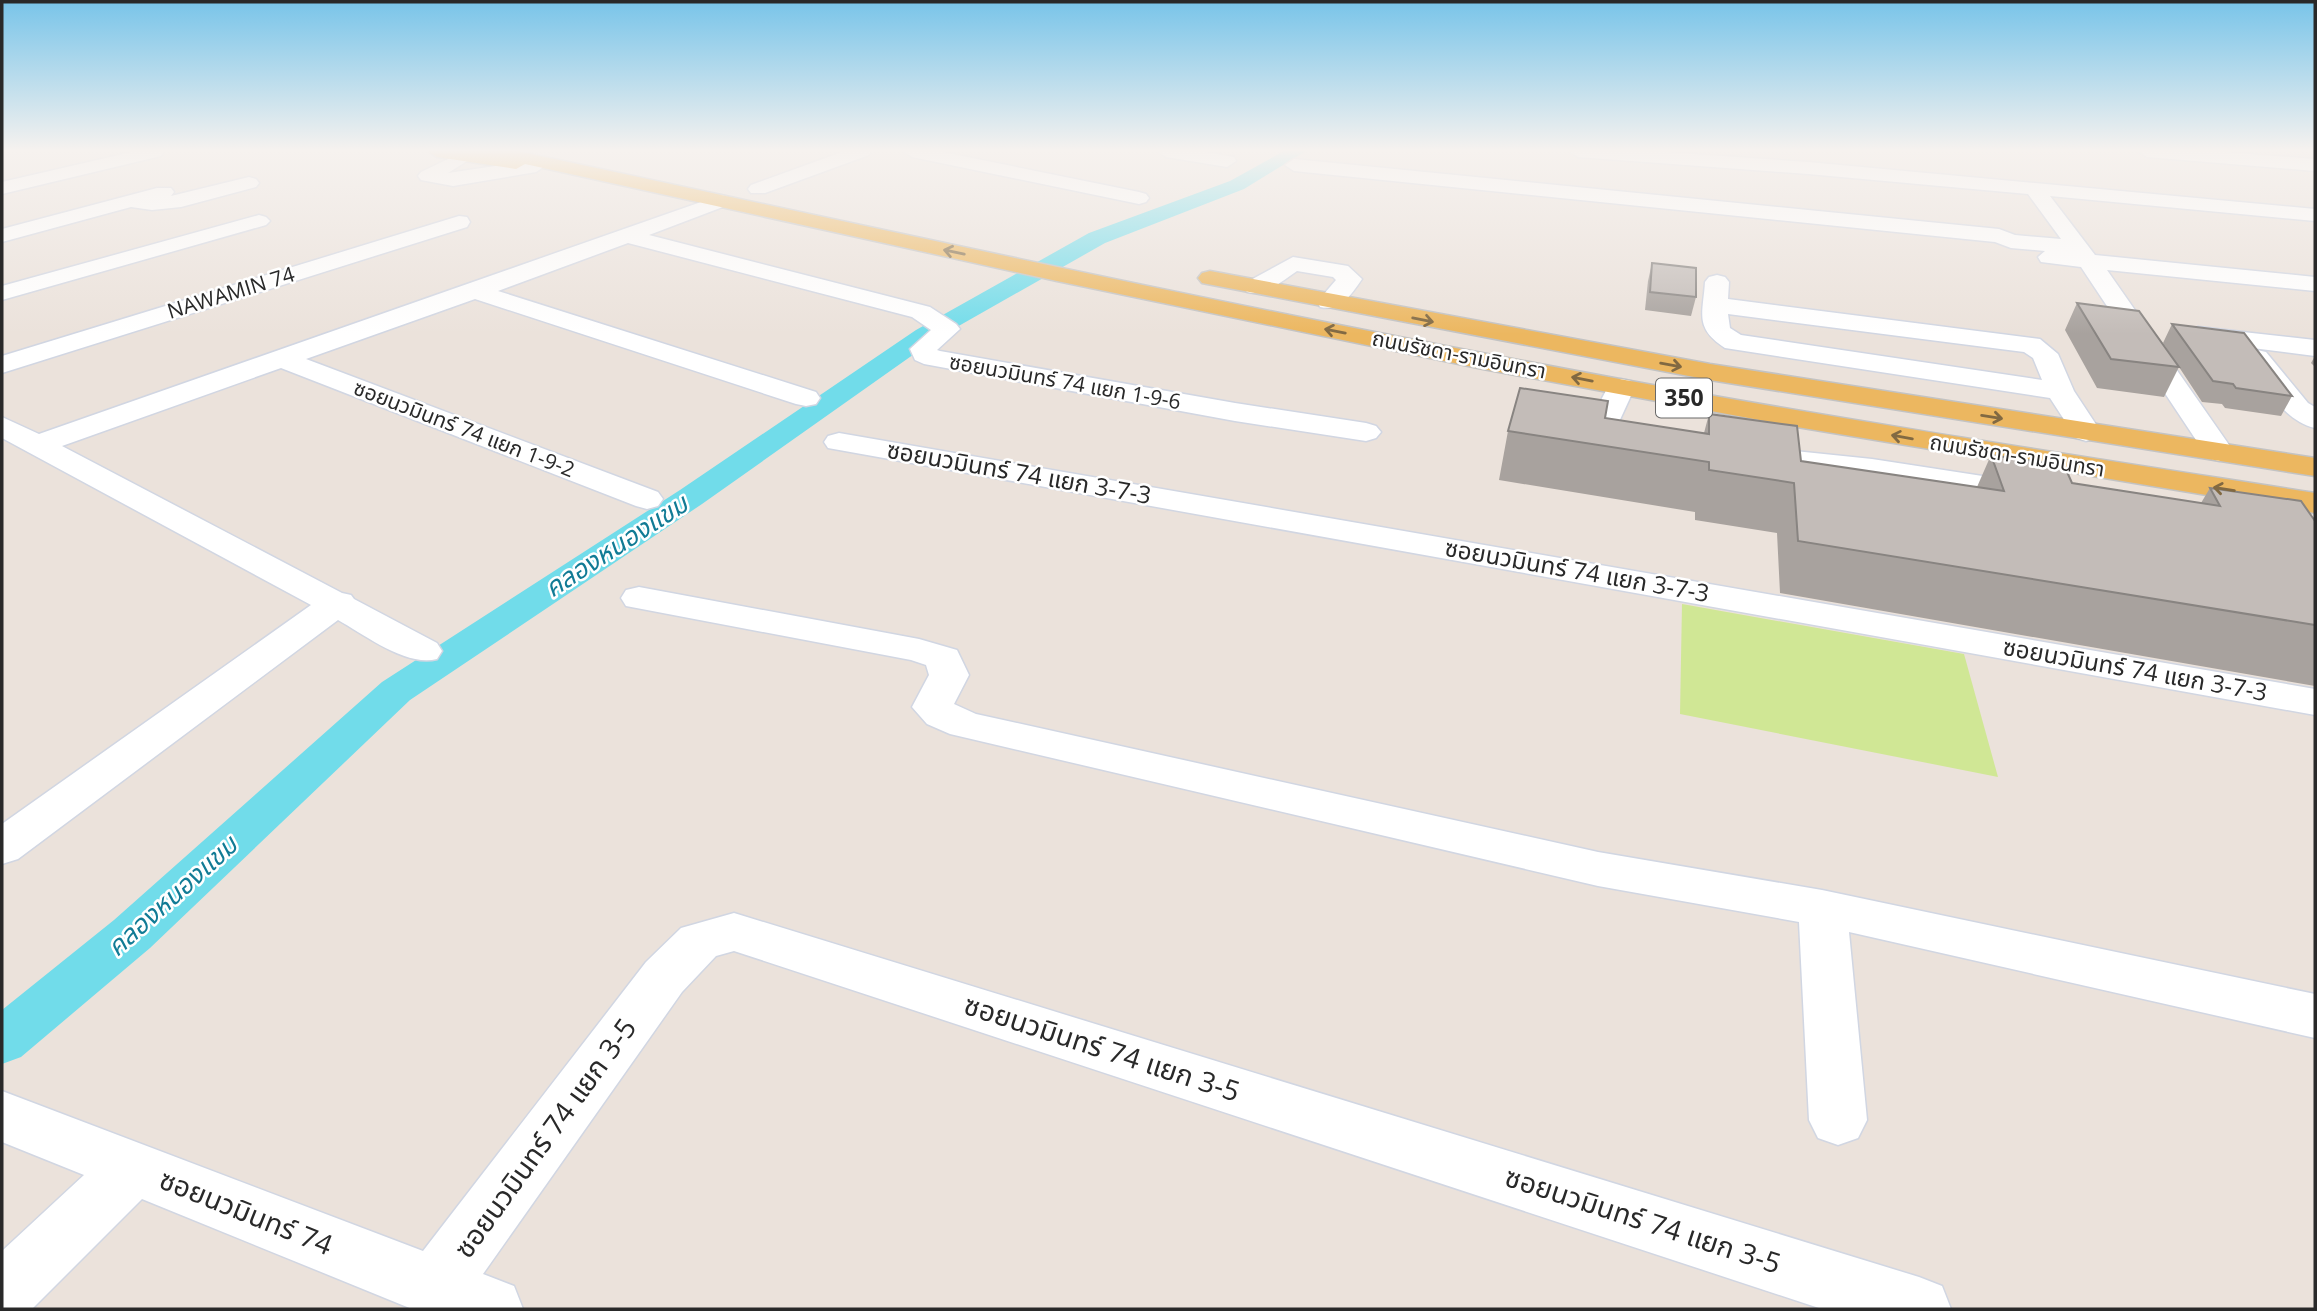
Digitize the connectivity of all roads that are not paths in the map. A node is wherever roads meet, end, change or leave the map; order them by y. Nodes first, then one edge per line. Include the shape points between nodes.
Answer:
1 (89, 212) edge
2 (691, 212) edge
3 (772, 212) edge
4 (1762, 212) edge
5 (2053, 212) edge
6 (2295, 212) edge
7 (2315, 215) edge
8 (259, 222) dead end
9 (459, 222) dead end
10 (2, 236) edge
11 (628, 236) junction
12 (2079, 243) junction
13 (1923, 244) dead end
14 (1186, 274) dead end
15 (2315, 284) edge
16 (475, 291) junction
17 (2, 293) edge
18 (2133, 327) junction
19 (2315, 348) edge
20 (2253, 352) edge
21 (282, 359) junction
22 (2, 365) edge
23 (2027, 386) junction
24 (1621, 387) junction
25 (2060, 391) junction
26 (806, 398) dead end
27 (2315, 419) edge
28 (2041, 425) junction
29 (2, 426) edge
30 (1366, 432) dead end
31 (2086, 432) junction
32 (839, 442) dead end
33 (34, 445) junction
34 (1671, 445) edge
35 (1722, 452) edge
36 (2219, 452) junction
37 (2315, 467) edge
38 (2255, 494) junction
39 (2050, 497) edge
40 (647, 499) dead end
41 (2315, 503) edge
42 (2275, 524) edge
43 (639, 598) dead end
44 (338, 603) junction
45 (424, 651) dead end
46 (2315, 702) edge
47 (2, 847) edge
48 (1822, 908) junction
49 (2315, 1016) edge
50 (2, 1116) edge
51 (1838, 1120) dead end
52 (134, 1167) junction
53 (435, 1287) junction
54 (2, 1294) edge
55 (491, 1309) edge
56 (1919, 1309) edge

1 - 10 street
2 - 11 street
24 -> 3 main road, ถนนรัชดา-รามอินทรา / 350 via 1056,275
4 - 12 street via 1999,236 2011,241
5 - 12 street
6 - 7 street
8 - 17 street
9 - 22 street, NAWAMIN 74
11 - 16 street
11 - 30 street, ซอยนวมินทร์ 74 แยก 1-9-6 via 921,312 947,329 923,349 923,354 933,358
12 - 13 street
12 - 15 street
12 - 18 street
14 -> 28 main road, ถนนรัชดา-รามอินทรา / 350 via 1697,370
16 - 21 street
16 - 26 street
18 - 19 street
18 - 36 street
20 - 27 street via 2298,409
21 - 33 street
21 - 40 street, ซอยนวมินทร์ 74 แยก 1-9-2
23 - 25 street
23 - 25 street via 1734,342 1718,332 1717,294 2031,345 2045,354
23 - 28 street
24 - 34 street via 1604,430 1619,437
38 -> 24 main road, ถนนรัชดา-รามอินทรา / 350
25 - 31 street
28 - 31 main road, ถนนรัชดา-รามอินทรา / 350
29 - 33 street
31 - 36 main road, ถนนรัชดา-รามอินทรา / 350
32 - 46 street, ซอยนวมินทร์ 74 แยก 3-7-3
33 - 44 street
35 - 39 street via 1872,468
36 - 37 main road, ถนนรัชดา-รามอินทรา / 350
38 - 41 main road, ถนนรัชดา-รามอินทรา / 350
38 - 42 street
43 - 48 street via 943,658 949,675 932,707 965,725 1598,869
44 - 45 street
44 - 47 street
48 - 49 street
48 - 51 street
50 - 52 street, ซอยนวมินทร์ 74
52 - 53 street, ซอยนวมินทร์ 74
52 - 54 street
53 - 55 street, ซอยนวมินทร์ 74
53 - 56 street, ซอยนวมินทร์ 74 แยก 3-5 via 664,977 699,942 734,932

